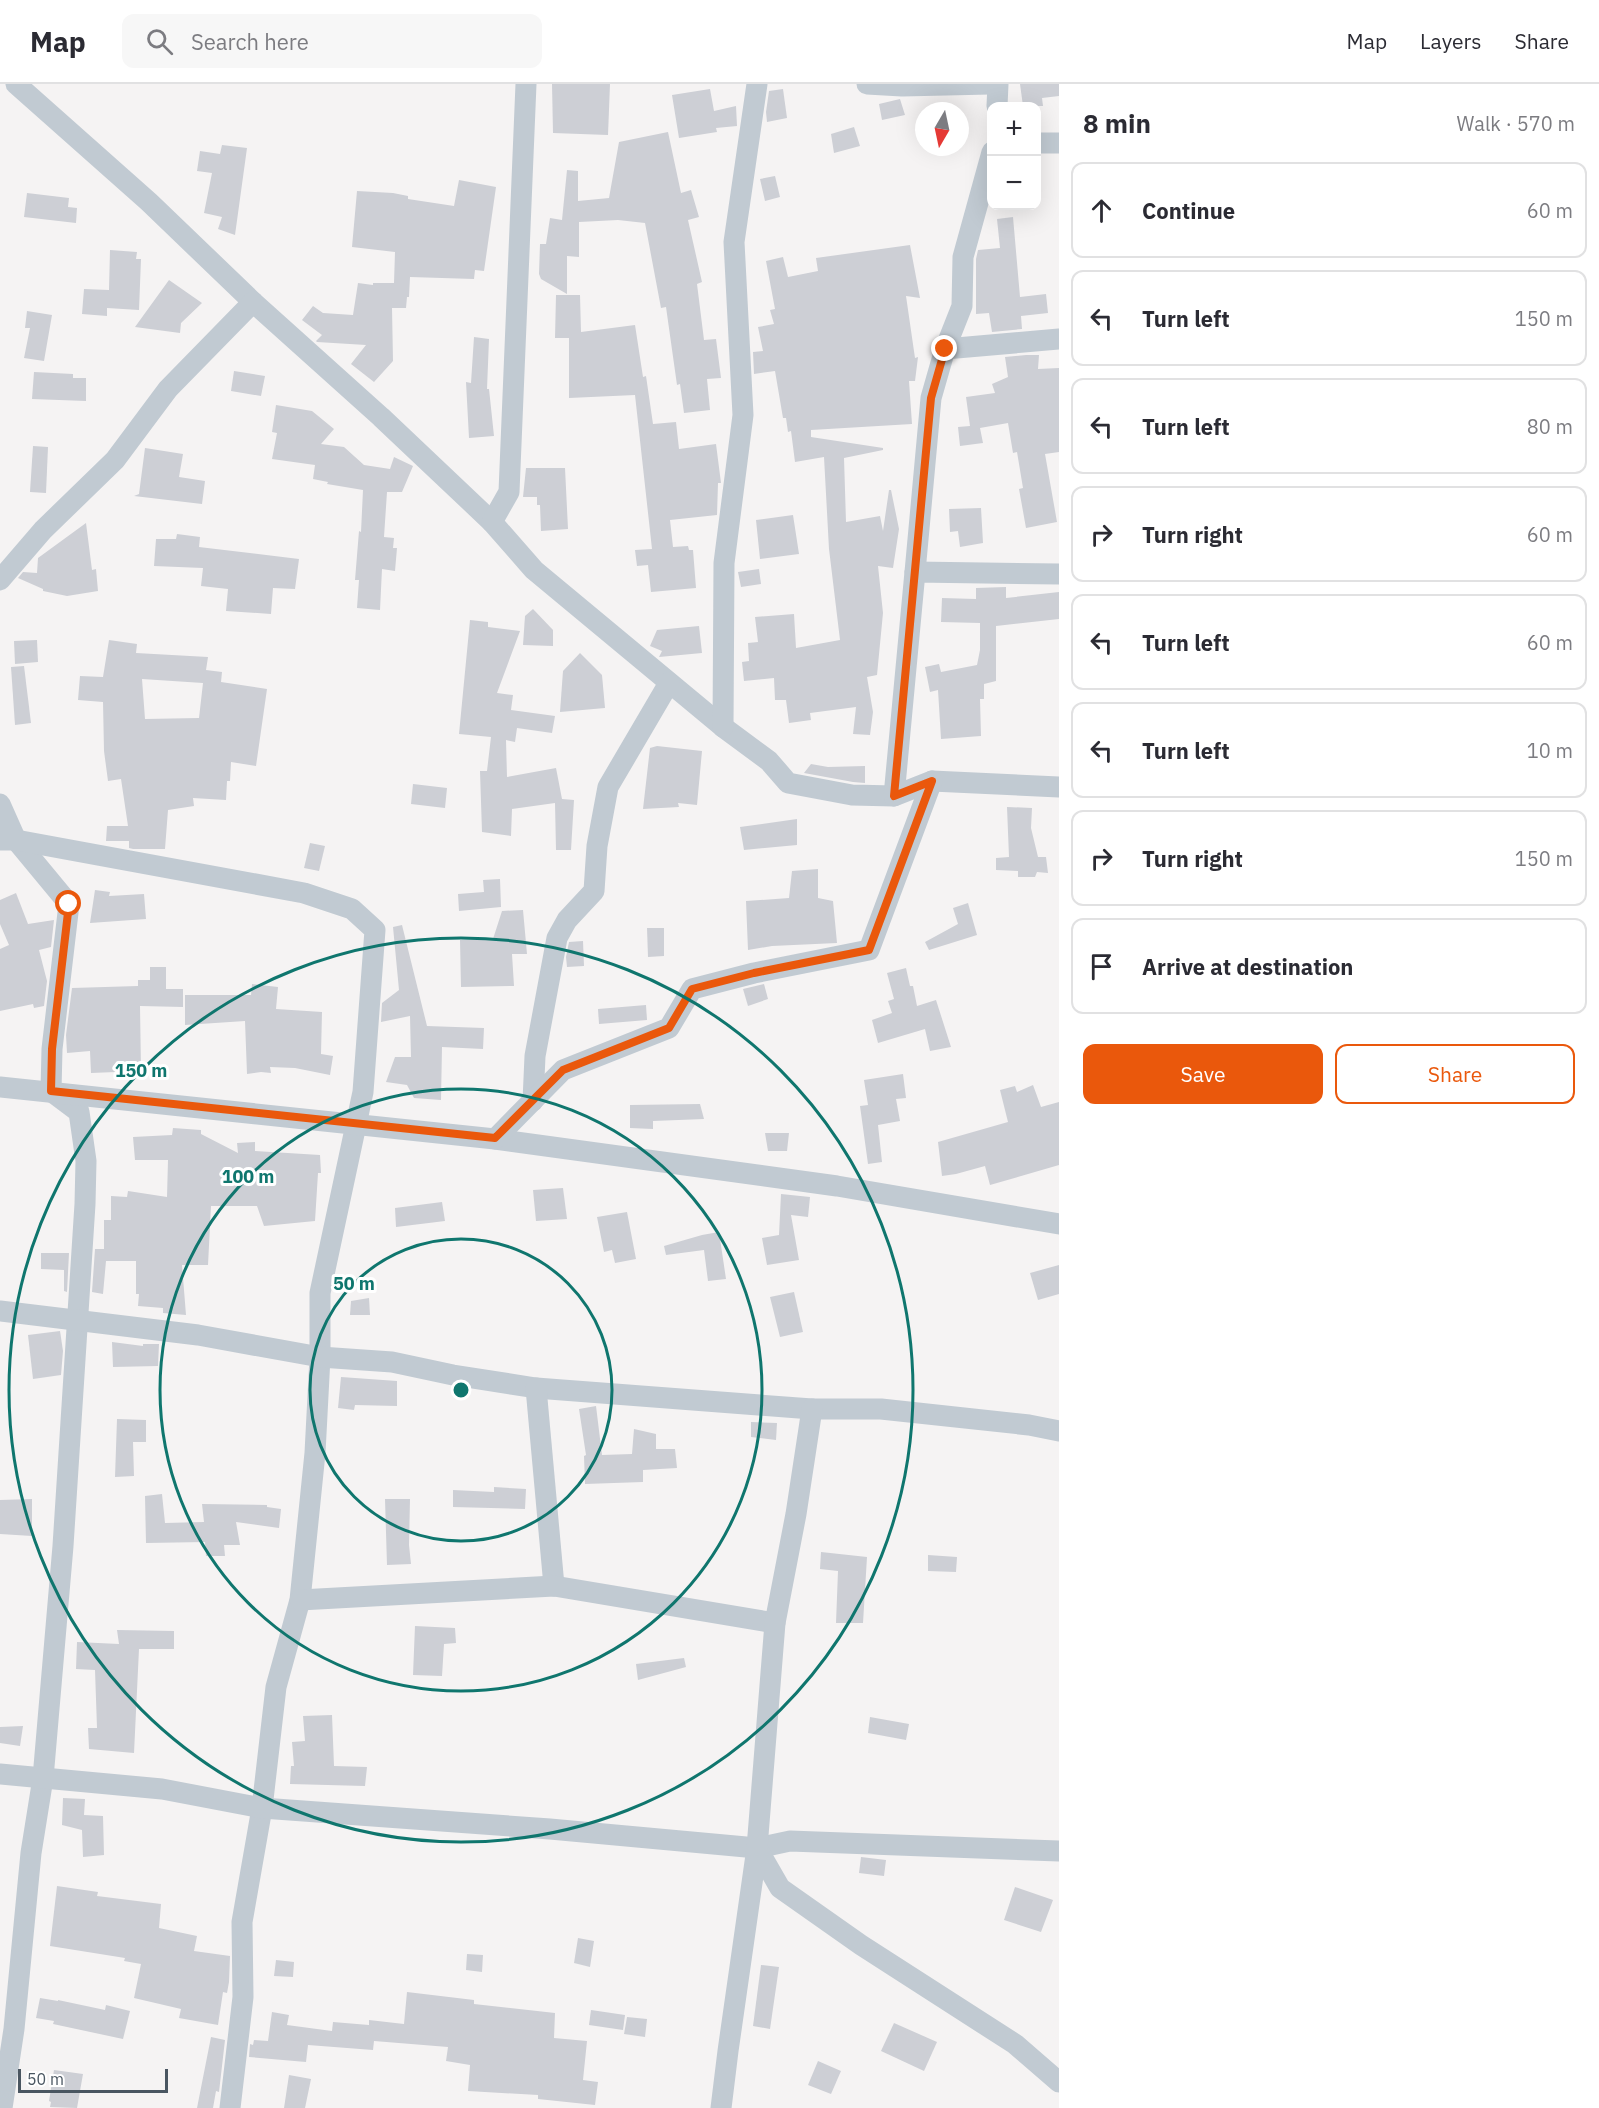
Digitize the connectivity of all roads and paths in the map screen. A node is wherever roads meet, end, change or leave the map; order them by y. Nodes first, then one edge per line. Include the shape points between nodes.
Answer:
1 (16, 84) edge
2 (526, 84) edge
3 (757, 84) edge
4 (867, 84) edge
5 (990, 84) edge
6 (998, 84) edge
7 (997, 102) edge
8 (1041, 143) edge
9 (1059, 143) edge
10 (991, 156) edge
11 (253, 302) junction
12 (1059, 339) edge
13 (945, 349) junction
14 (492, 522) junction
15 (915, 572) junction
16 (1059, 574) edge
17 (0, 580) edge
18 (669, 683) junction
19 (723, 727) junction
20 (932, 781) junction
21 (1059, 787) edge
22 (894, 796) junction
23 (0, 804) edge
24 (8, 840) edge
25 (0, 1087) edge
26 (51, 1091) junction
27 (532, 1101) junction
28 (355, 1124) junction
29 (495, 1138) junction
30 (1059, 1224) edge
31 (0, 1311) edge
32 (78, 1322) junction
33 (320, 1358) junction
34 (536, 1388) junction
35 (812, 1409) junction
36 (1059, 1431) edge
37 (554, 1586) junction
38 (300, 1600) junction
39 (775, 1623) junction
40 (0, 1774) edge
41 (43, 1778) junction
42 (262, 1808) junction
43 (757, 1848) junction
44 (1059, 1851) edge
45 (1059, 2082) edge
46 (2, 2108) edge
47 (230, 2108) edge
48 (721, 2108) edge

1 - 11 street via 149,202
2 - 14 street via 509,492
3 - 19 street via 734,242 743,415 724,563
4 - 5 street
6 - 7 street
8 - 9 street
10 - 13 street via 963,256 962,306
11 - 14 street
11 - 17 street via 168,389 115,460 43,530
12 - 13 street
13 - 15 street via 931,398
14 - 18 street via 534,570
15 - 16 street
15 - 22 street
18 - 19 street
18 - 27 street via 608,788 597,846 594,891 567,920 557,938 535,1056
19 - 22 street via 769,761 788,783 852,795
20 - 21 street
20 - 22 street
20 - 27 street via 869,950 692,989 669,1028 563,1070
23 - 24 street
24 - 26 street via 69,904
24 - 28 street via 304,893 352,909 375,930 363,1092
25 - 26 street
26 - 28 street
26 - 32 street via 79,1112 86,1161
27 - 29 street
28 - 29 street
28 - 33 street via 320,1293
29 - 30 street via 837,1186
31 - 32 street
32 - 33 street via 198,1335
32 - 41 street
33 - 34 street via 392,1362
33 - 38 street
34 - 35 street
34 - 37 street
35 - 36 street via 881,1409
35 - 39 street
37 - 38 street
37 - 39 street
38 - 42 street via 276,1687
39 - 43 street
40 - 41 street
41 - 42 street via 162,1789
41 - 46 street
42 - 43 street
42 - 47 street via 242,1922 243,1997
43 - 44 street via 790,1841
43 - 45 street via 780,1888 1015,2044
43 - 48 street

